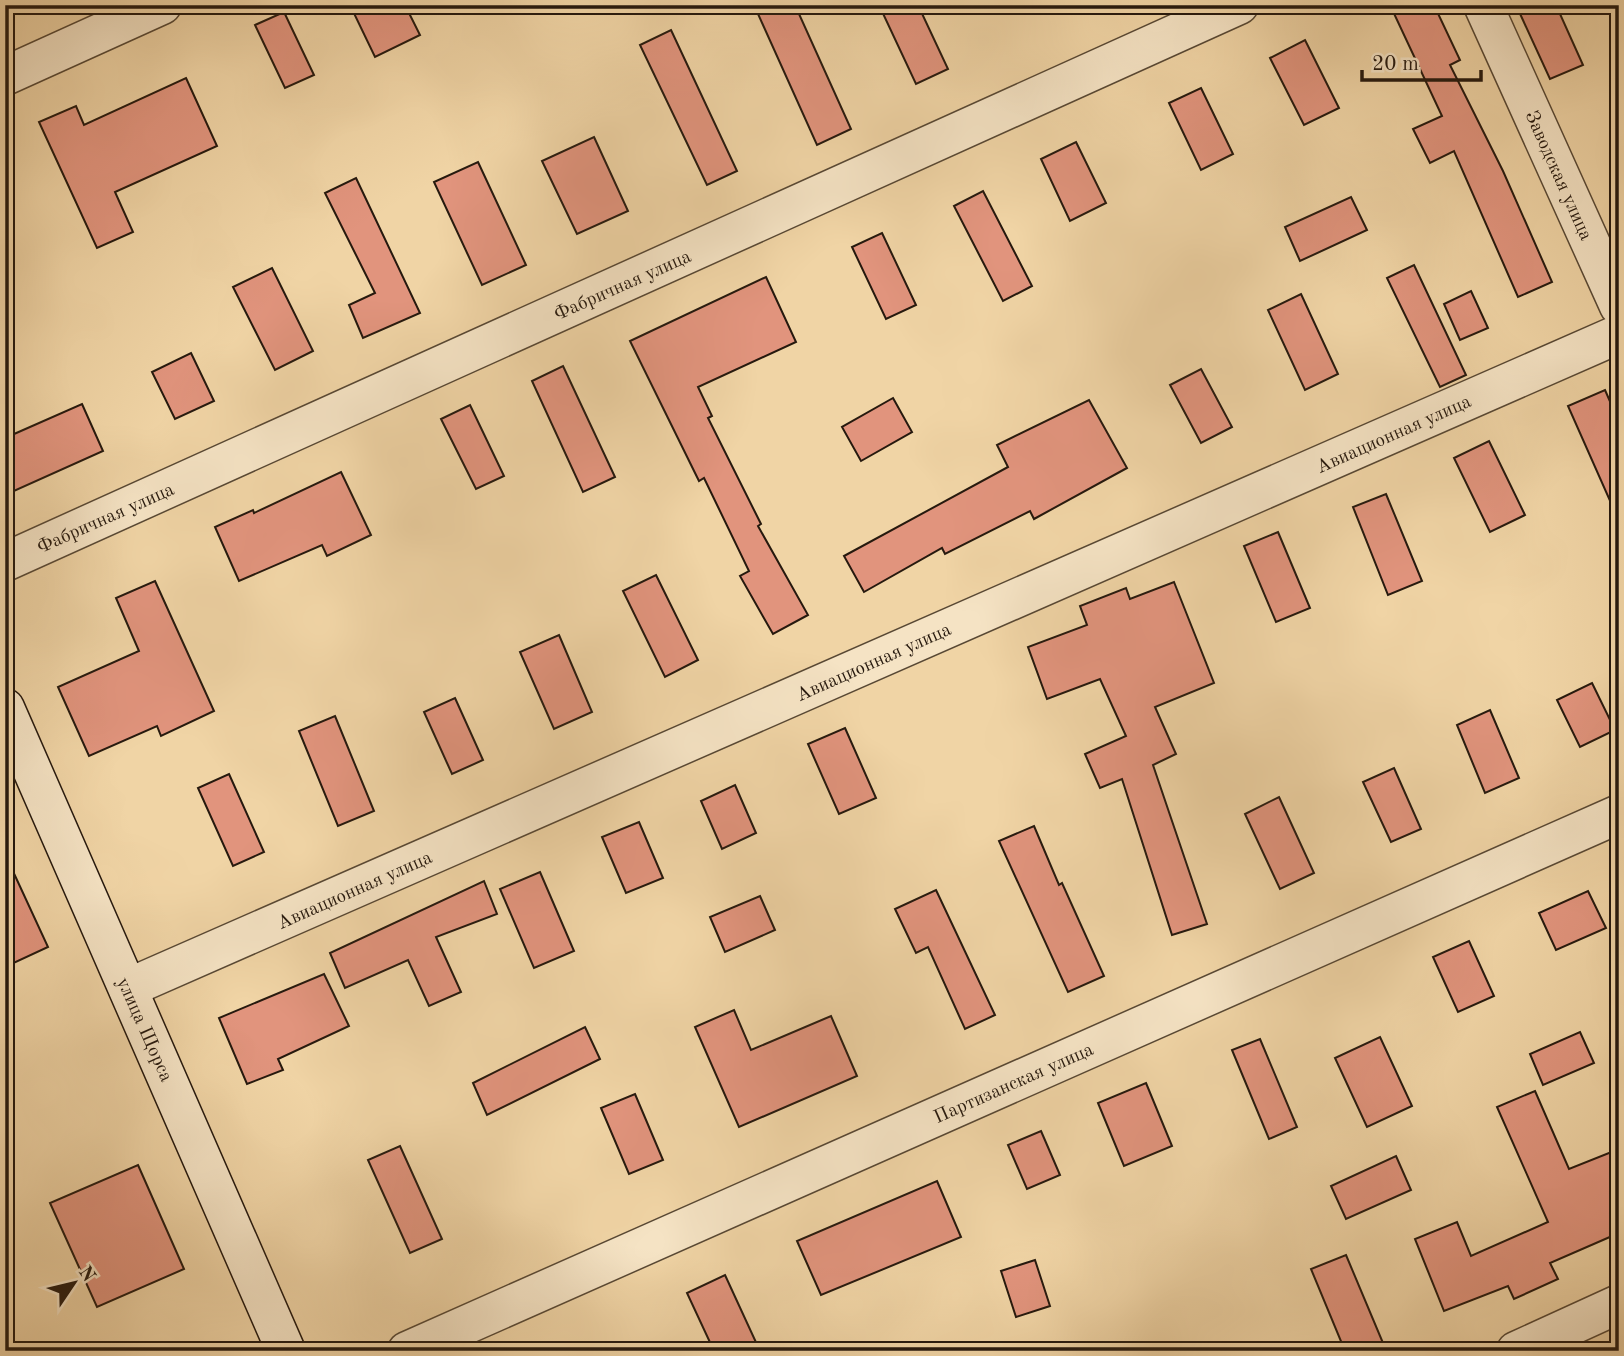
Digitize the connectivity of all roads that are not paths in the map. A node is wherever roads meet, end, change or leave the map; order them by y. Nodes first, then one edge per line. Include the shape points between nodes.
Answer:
1 (162, 5) edge
2 (1239, 5) edge
3 (1483, 5) edge
4 (5, 76) edge
5 (1619, 306) edge
6 (1619, 334) edge
7 (5, 562) edge
8 (5, 708) edge
9 (1619, 814) edge
10 (128, 988) junction
11 (1619, 1304) edge
12 (286, 1351) edge
13 (407, 1351) edge
14 (1516, 1351) edge

1 - 4 street
2 - 7 street, Фабричная улица
3 - 5 street, Заводская улица
6 - 10 street, Авиационная улица
8 - 10 street, улица Щорса
9 - 13 street, Партизанская улица
10 - 12 street, улица Щорса
11 - 14 street

